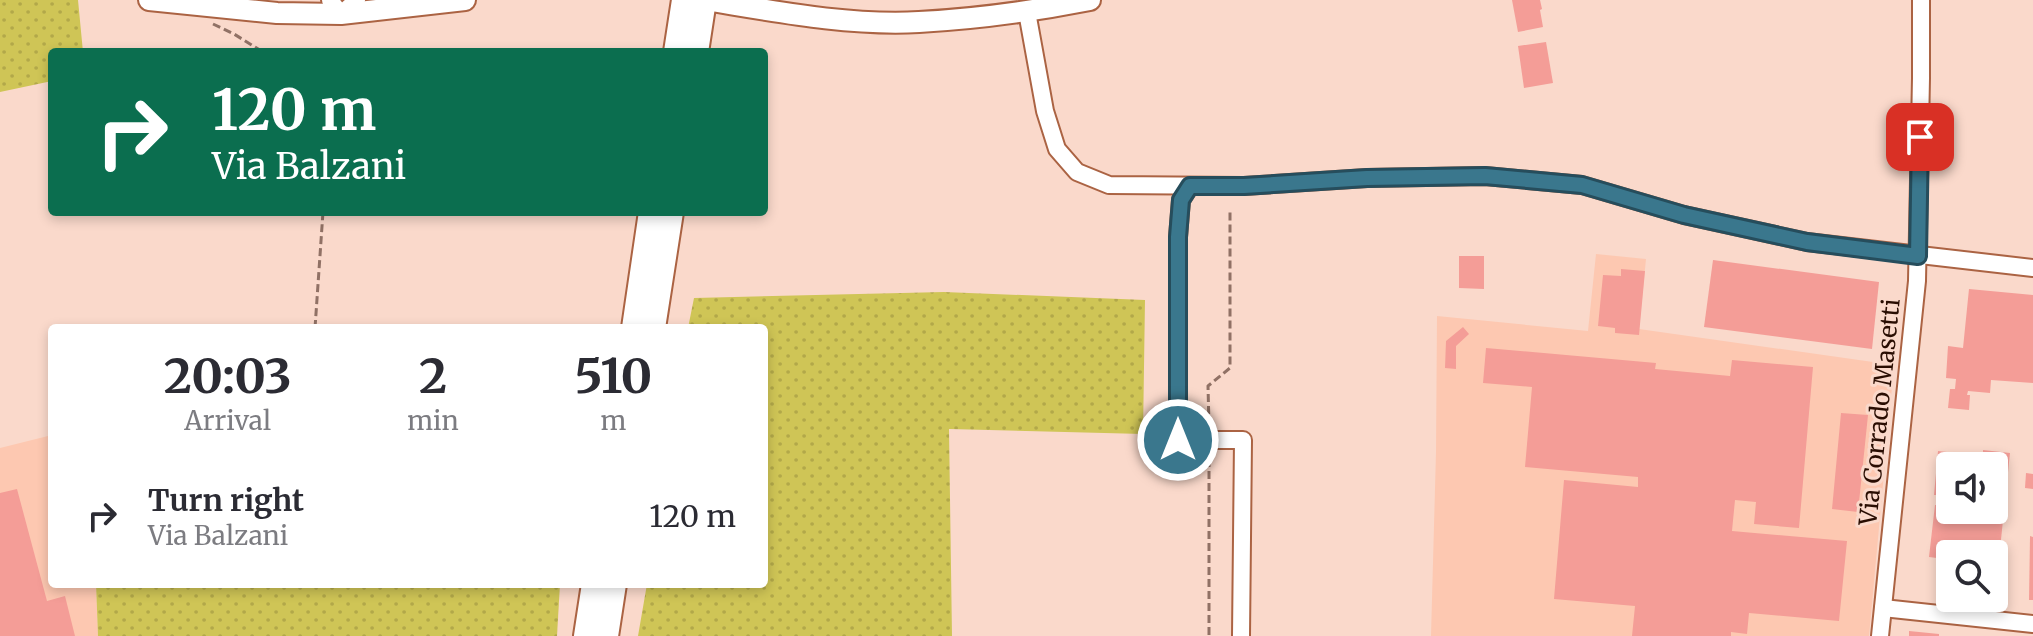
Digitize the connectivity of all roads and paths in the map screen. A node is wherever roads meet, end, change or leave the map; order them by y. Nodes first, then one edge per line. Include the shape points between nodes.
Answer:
1 (149, 0) edge
2 (357, 0) edge
3 (465, 0) edge
4 (684, 0) edge
5 (704, 0) edge
6 (1090, 0) edge
7 (1921, 0) edge
8 (234, 4) edge
9 (336, 7) edge
10 (1027, 12) junction
11 (211, 23) dead end
12 (257, 48) edge
13 (677, 48) edge
14 (697, 48) edge
15 (1190, 186) junction
16 (1230, 212) dead end
17 (323, 216) edge
18 (650, 216) edge
19 (670, 216) edge
20 (1918, 256) junction
21 (2033, 268) edge
22 (315, 324) edge
23 (635, 324) edge
24 (654, 324) edge
25 (1209, 434) dead end
26 (1209, 459) dead end
27 (593, 588) edge
28 (613, 588) edge
29 (1883, 608) junction
30 (2033, 624) edge
31 (586, 636) edge
32 (606, 636) edge
33 (1209, 636) edge
34 (1241, 636) edge
35 (1880, 636) edge

1 - 8 main road
2 - 9 street
3 - 9 main road
4 - 13 highway
5 - 10 main road via 871,21
5 - 14 highway
6 - 10 main road
7 - 20 street, Via Corrado Masetti
8 - 9 main road via 277,13
10 - 15 street via 1050,130 1071,166 1109,185
11 - 12 path
15 - 20 street via 1485,176 1582,185 1684,215 1807,242
15 - 34 street via 1181,200 1178,237 1178,440 1243,440
16 - 25 path via 1230,368 1208,386
17 - 22 path
18 - 23 highway
19 - 24 highway
20 - 21 street
20 - 29 street, Via Corrado Masetti
26 - 33 path
27 - 31 highway
28 - 32 highway
29 - 30 street
29 - 35 street, Via Corrado Masetti

